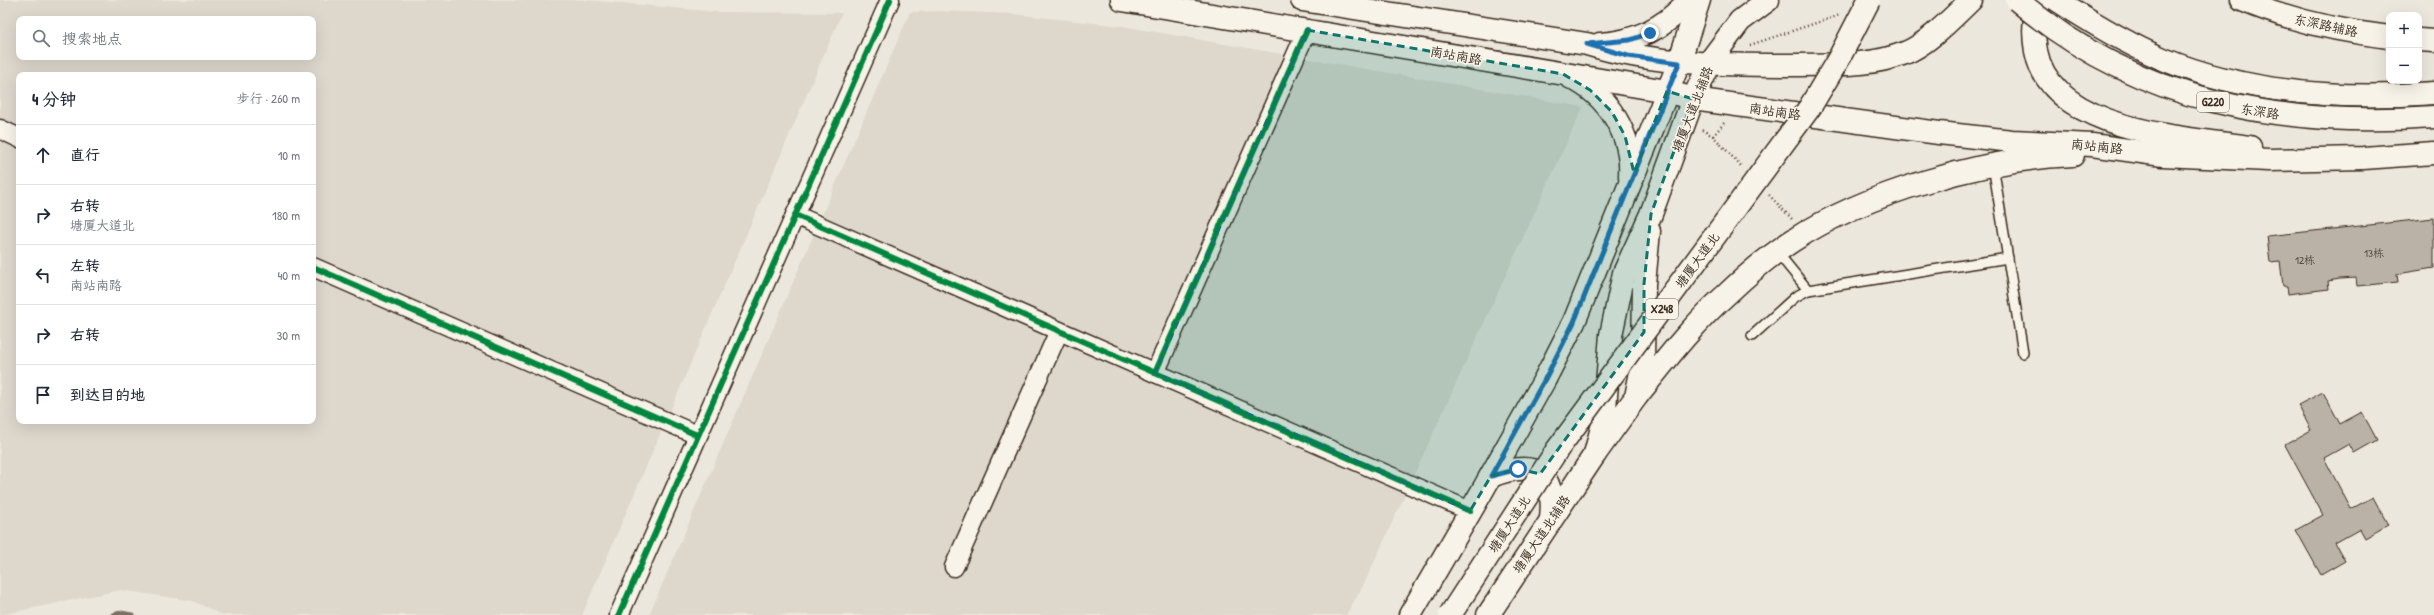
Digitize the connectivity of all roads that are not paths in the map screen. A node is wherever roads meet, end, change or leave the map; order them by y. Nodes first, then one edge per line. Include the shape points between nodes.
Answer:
1 (890, 0) edge
2 (1122, 0) edge
3 (1302, 0) edge
4 (1689, 0) edge
5 (1699, 0) edge
6 (1768, 0) edge
7 (1869, 0) edge
8 (1971, 0) edge
9 (2017, 0) edge
10 (2041, 0) edge
11 (2057, 0) edge
12 (2242, 0) edge
13 (1307, 30) junction
14 (2386, 38) edge
15 (2422, 40) edge
16 (2434, 41) edge
17 (1587, 44) junction
18 (1679, 63) junction
19 (1709, 65) junction
20 (1563, 74) junction
21 (1667, 91) junction
22 (2434, 92) edge
23 (1693, 100) junction
24 (2434, 117) edge
25 (0, 129) edge
26 (16, 137) edge
27 (2434, 153) edge
28 (2163, 155) junction
29 (2363, 158) junction
30 (1993, 165) junction
31 (1628, 190) junction
32 (1651, 214) junction
33 (795, 215) junction
34 (1777, 252) junction
35 (2008, 258) junction
36 (316, 268) edge
37 (1808, 290) junction
38 (1059, 331) junction
39 (1752, 336) dead end
40 (2023, 353) dead end
41 (1155, 373) junction
42 (1636, 397) junction
43 (697, 435) junction
44 (1595, 454) junction
45 (1491, 476) junction
46 (1470, 511) junction
47 (1551, 519) junction
48 (954, 567) dead end
49 (619, 615) edge
50 (1410, 615) edge
51 (1450, 615) edge
52 (1488, 615) edge

1 - 33 street
2 - 13 main road, 南站南路
3 - 17 main road
4 - 17 main road via 1650,33 1630,40
5 - 18 main road
6 - 19 main road, 塘厦大道北辅路 via 1740,22
7 - 51 main road, 塘厦大道北 / X248, bridge via 1810,107 1557,450
8 - 19 main road via 1921,43 1888,59 1853,64
9 - 24 main road, 东深路 / G220, bridge via 2065,37 2102,58 2144,79 2190,96 2240,109 2297,117 2388,120
10 - 29 main road via 2034,25 2038,60 2045,76 2065,99 2085,112 2135,128 2186,137 2301,153
11 - 22 main road, 东深路 / G220 via 2124,41 2164,59 2260,86 2359,96
12 - 14 main road, 东深路辅路 via 2295,20
13 - 20 main road, 南站南路
13 - 41 street
15 - 16 main road
17 - 18 main road via 1628,56
18 - 19 main road
18 - 21 main road
19 - 23 main road, 塘厦大道北辅路
20 - 21 main road, 南站南路
20 - 31 main road via 1590,90 1612,112 1621,126 1630,162
21 - 23 main road, 南站南路
21 - 31 main road
23 - 28 main road, 南站南路 via 1939,133 2012,141 2092,145
23 - 32 main road, 塘厦大道北辅路
25 - 26 street
27 - 29 main road, 南站南路
28 - 29 main road, 南站南路 via 2269,160
28 - 30 main road via 2065,156
30 - 34 main road via 1934,180 1850,210 1819,225
30 - 35 lane
31 - 45 main road via 1574,322
32 - 42 main road, 塘厦大道北辅路 via 1644,284 1643,362
32 - 44 main road, 塘厦大道北辅路 via 1631,256 1619,290 1611,335 1604,420
33 - 38 street
33 - 43 street
34 - 37 lane
34 - 42 main road via 1704,316
35 - 37 lane
35 - 40 lane
36 - 43 street
37 - 39 lane via 1795,298
38 - 41 street
38 - 48 street
41 - 46 street
42 - 44 main road, 塘厦大道北辅路
43 - 49 street
44 - 47 main road, 塘厦大道北辅路
45 - 46 main road
45 - 47 main road via 1518,469 1540,474 1549,484 1552,494
46 - 50 main road
47 - 52 main road, 塘厦大道北辅路

